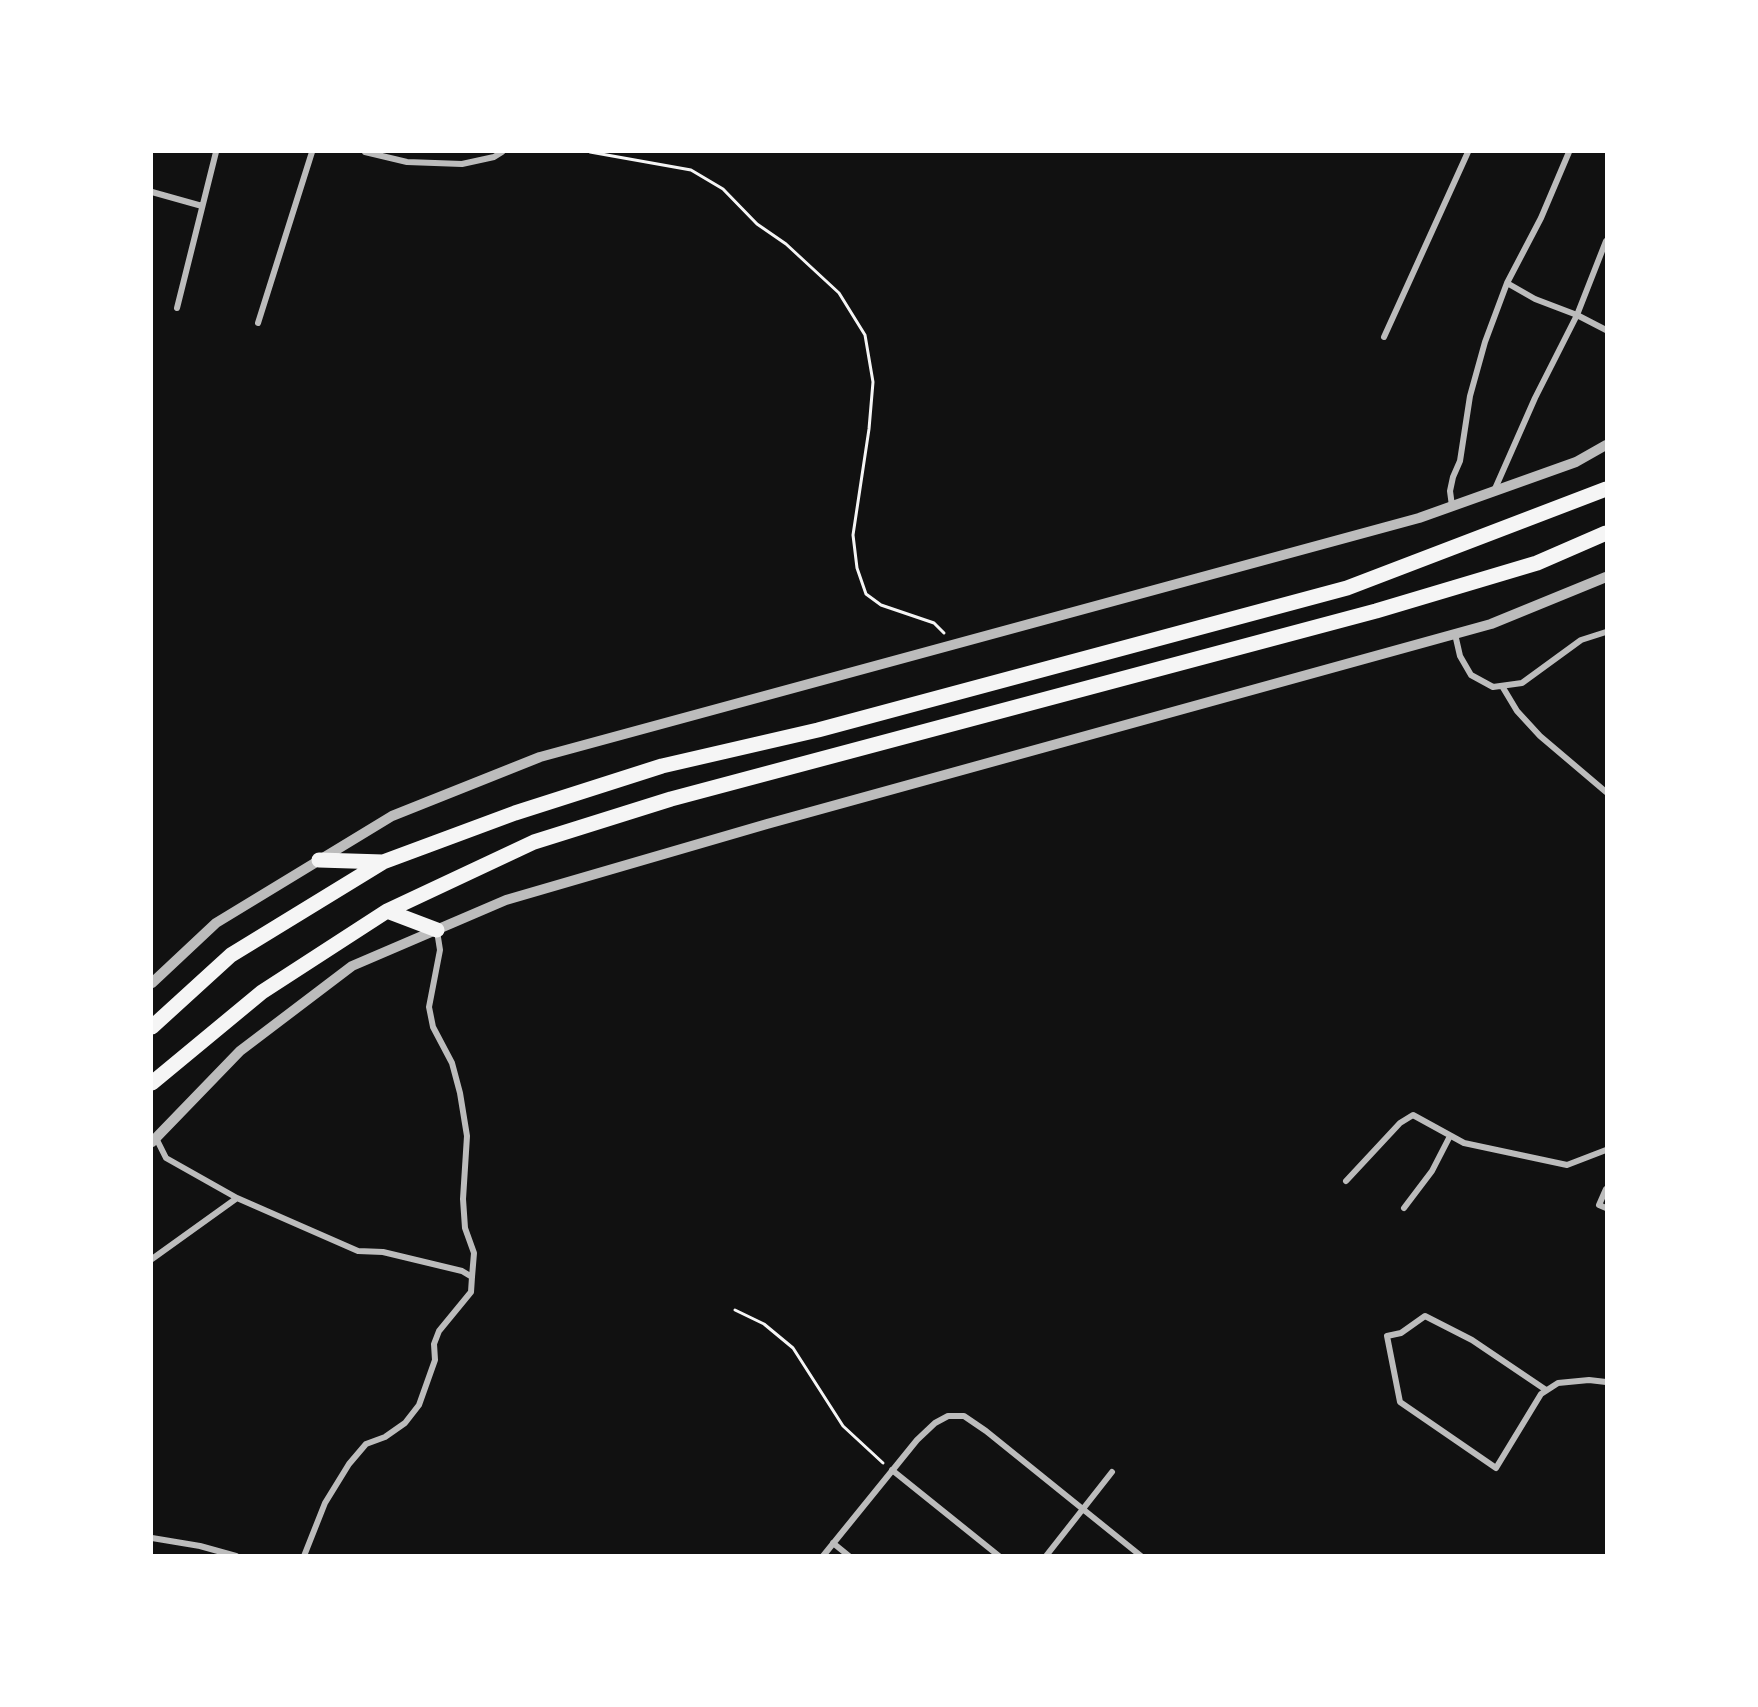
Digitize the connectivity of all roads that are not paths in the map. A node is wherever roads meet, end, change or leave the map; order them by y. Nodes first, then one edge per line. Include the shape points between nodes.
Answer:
1 (216, 152) edge
2 (312, 152) edge
3 (364, 152) edge
4 (502, 152) edge
5 (1468, 152) edge
6 (1569, 152) edge
7 (152, 192) edge
8 (202, 206) junction
9 (1606, 241) edge
10 (1507, 283) junction
11 (177, 308) dead end
12 (1577, 315) junction
13 (258, 323) dead end
14 (1606, 330) edge
15 (1384, 337) dead end
16 (1606, 445) edge
17 (1606, 489) edge
18 (1494, 491) junction
19 (1452, 506) junction
20 (1606, 532) edge
21 (1606, 577) edge
22 (1606, 632) edge
23 (1455, 634) junction
24 (1503, 686) junction
25 (1606, 792) edge
26 (319, 860) junction
27 (383, 862) junction
28 (387, 911) junction
29 (437, 930) junction
30 (152, 983) edge
31 (152, 1027) edge
32 (152, 1083) edge
33 (1450, 1136) junction
34 (154, 1140) edge
35 (1606, 1150) edge
36 (1346, 1181) dead end
37 (1606, 1189) edge
38 (237, 1198) junction
39 (1404, 1208) dead end
40 (1606, 1208) edge
41 (152, 1259) edge
42 (472, 1277) junction
43 (1606, 1382) edge
44 (1546, 1390) junction
45 (892, 1470) junction
46 (1112, 1473) dead end
47 (1083, 1509) junction
48 (152, 1538) edge
49 (833, 1543) junction
50 (236, 1556) edge
51 (304, 1556) edge
52 (822, 1556) edge
53 (849, 1556) edge
54 (999, 1556) edge
55 (1046, 1556) edge
56 (1141, 1556) edge

1 - 8 street
2 - 13 street
3 - 4 street via 407,162 462,164
5 - 15 street
6 - 10 street
7 - 8 street
8 - 11 street
9 - 12 street
10 - 12 street
10 - 19 street via 1470,396 1460,461 1450,491
12 - 14 street
12 - 18 street
16 - 18 street via 1576,462
17 - 27 highway via 1347,588 818,730 662,766 515,813
18 - 19 street
19 - 26 street via 540,757 392,816
20 - 28 highway via 1537,563 1376,612 671,799 534,842
21 - 23 street via 1491,624
22 - 24 street via 1581,640 1522,683
23 - 24 street via 1460,656 1471,675 1493,687
23 - 29 street via 766,824 506,900
24 - 25 street via 1517,711 1540,736
26 - 27 highway
26 - 30 street via 216,923
27 - 31 highway via 231,954
28 - 29 highway
28 - 32 highway via 262,992
29 - 34 street via 352,966 240,1051
29 - 42 street via 440,950 429,1007 433,1027 452,1063 464,1114 467,1136 463,1199 465,1228 474,1253
33 - 35 street via 1464,1143 1567,1165
33 - 36 street via 1413,1115 1400,1123
33 - 39 street via 1432,1172
34 - 38 street via 166,1158
37 - 40 street via 1599,1205
38 - 41 street
38 - 42 street via 358,1251 384,1252 462,1271
42 - 51 street via 471,1292 439,1331 434,1344 435,1360 419,1405 405,1423 366,1444 349,1464 325,1503
43 - 44 street via 1558,1383
44 - 44 street via 1496,1468 1400,1402 1387,1336 1401,1333 1425,1316 1472,1340
45 - 47 street via 935,1423 948,1416 964,1416
45 - 49 street
45 - 54 street
46 - 47 street
47 - 55 street
47 - 56 street
48 - 50 street
49 - 52 street
49 - 53 street

